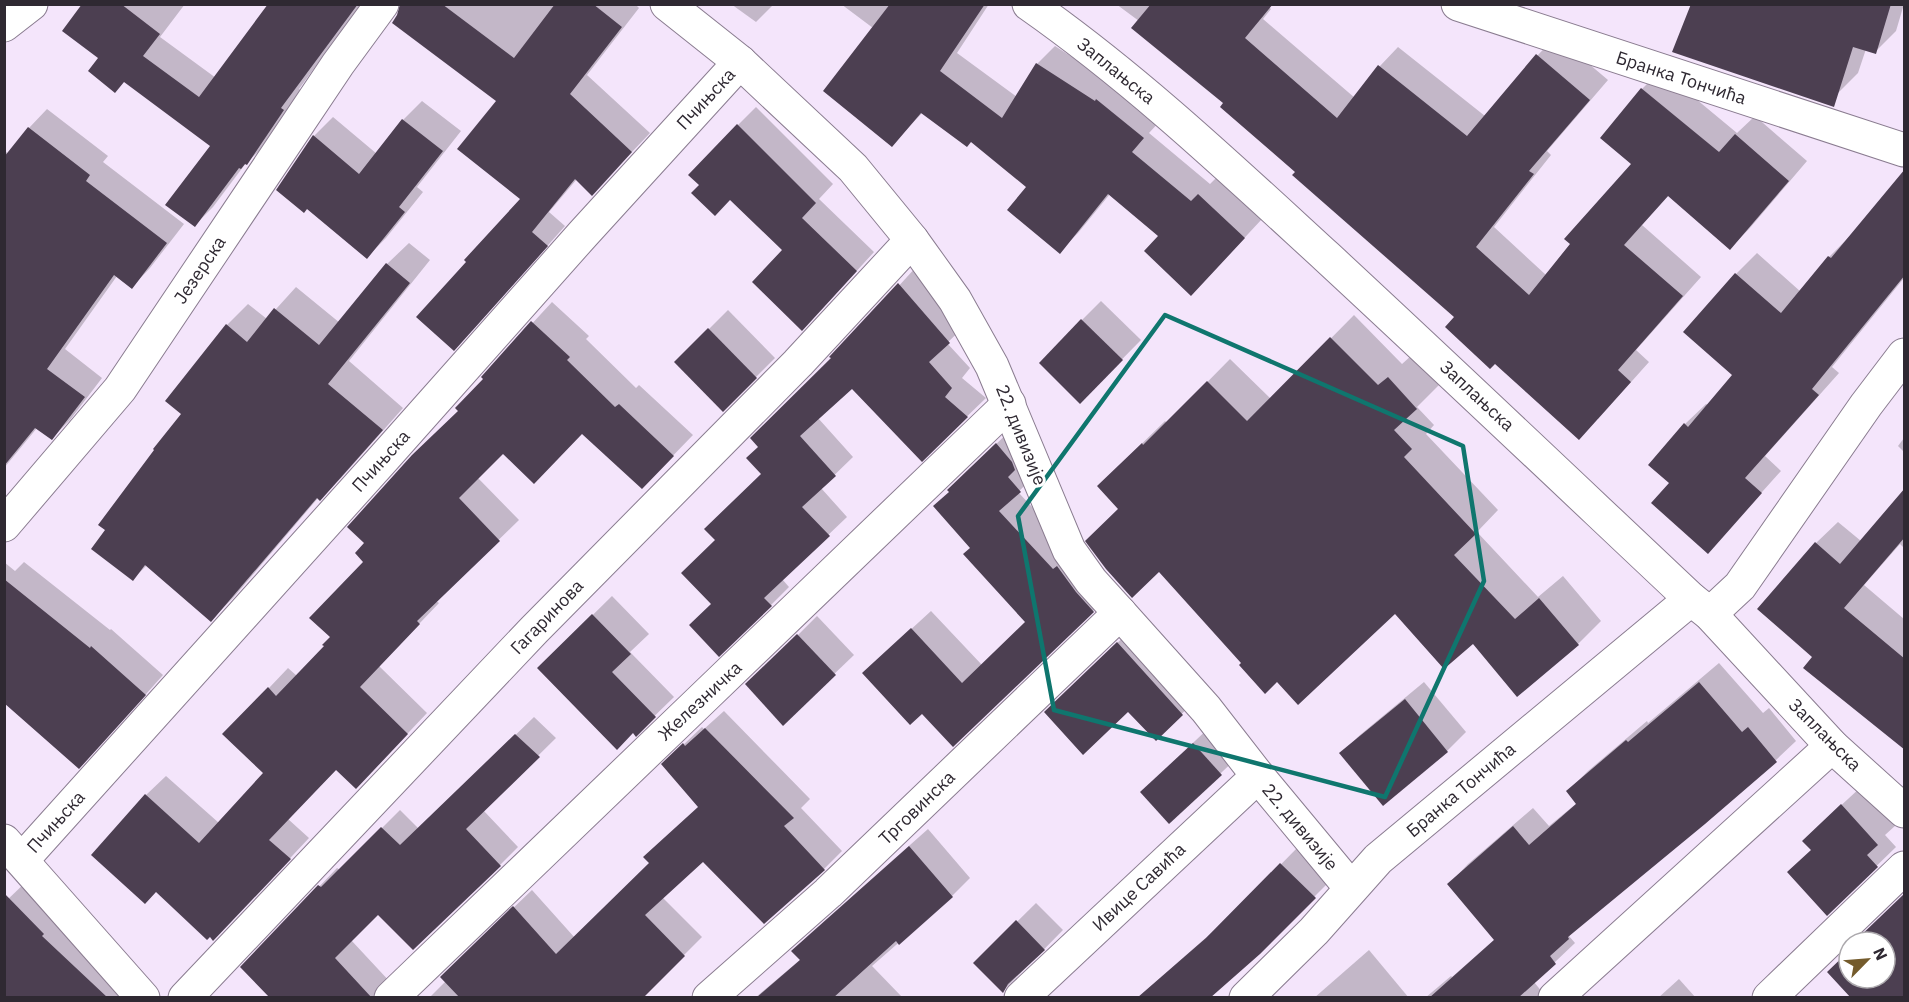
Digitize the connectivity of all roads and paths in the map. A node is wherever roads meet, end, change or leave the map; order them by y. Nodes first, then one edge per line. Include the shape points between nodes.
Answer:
1 (31, 4) edge
2 (382, 4) edge
3 (667, 4) edge
4 (1029, 4) edge
5 (1458, 4) edge
6 (4, 24) edge
7 (740, 62) junction
8 (1905, 150) edge
9 (912, 240) junction
10 (1905, 355) edge
11 (1009, 404) junction
12 (4, 525) edge
13 (1701, 607) junction
14 (1120, 613) junction
15 (1832, 746) junction
16 (1257, 776) junction
17 (1905, 810) edge
18 (13, 851) edge
19 (1905, 868) edge
20 (1351, 888) junction
21 (142, 998) edge
22 (185, 998) edge
23 (391, 998) edge
24 (709, 998) edge
25 (1021, 998) edge
26 (1246, 998) edge
27 (1555, 998) edge
28 (1769, 998) edge

1 - 6 street
2 - 12 street, Језерска via 120,389
3 - 7 street, 22. дивизије
4 - 13 street, Заплањска via 1125,76 1206,145
5 - 8 street, Бранка Тончића
7 - 9 street, 22. дивизије via 853,168
7 - 18 street, Пчињска via 391,450
9 - 11 street, 22. дивизије via 955,300
9 - 22 street, Гагаринова
10 - 13 street, Бранка Тончића via 1740,586
11 - 14 street, 22. дивизије via 1069,550
11 - 23 street, Железничка
13 - 15 street, Заплањска
13 - 20 street, Бранка Тончића via 1378,859
14 - 16 street, 22. дивизије via 1206,710
14 - 24 street, Трговинска via 828,893
15 - 17 street, Заплањска
15 - 27 street
16 - 20 street, 22. дивизије
16 - 25 street, Ивице Савића
18 - 21 street
19 - 28 street
20 - 26 street, Бранка Тончића

